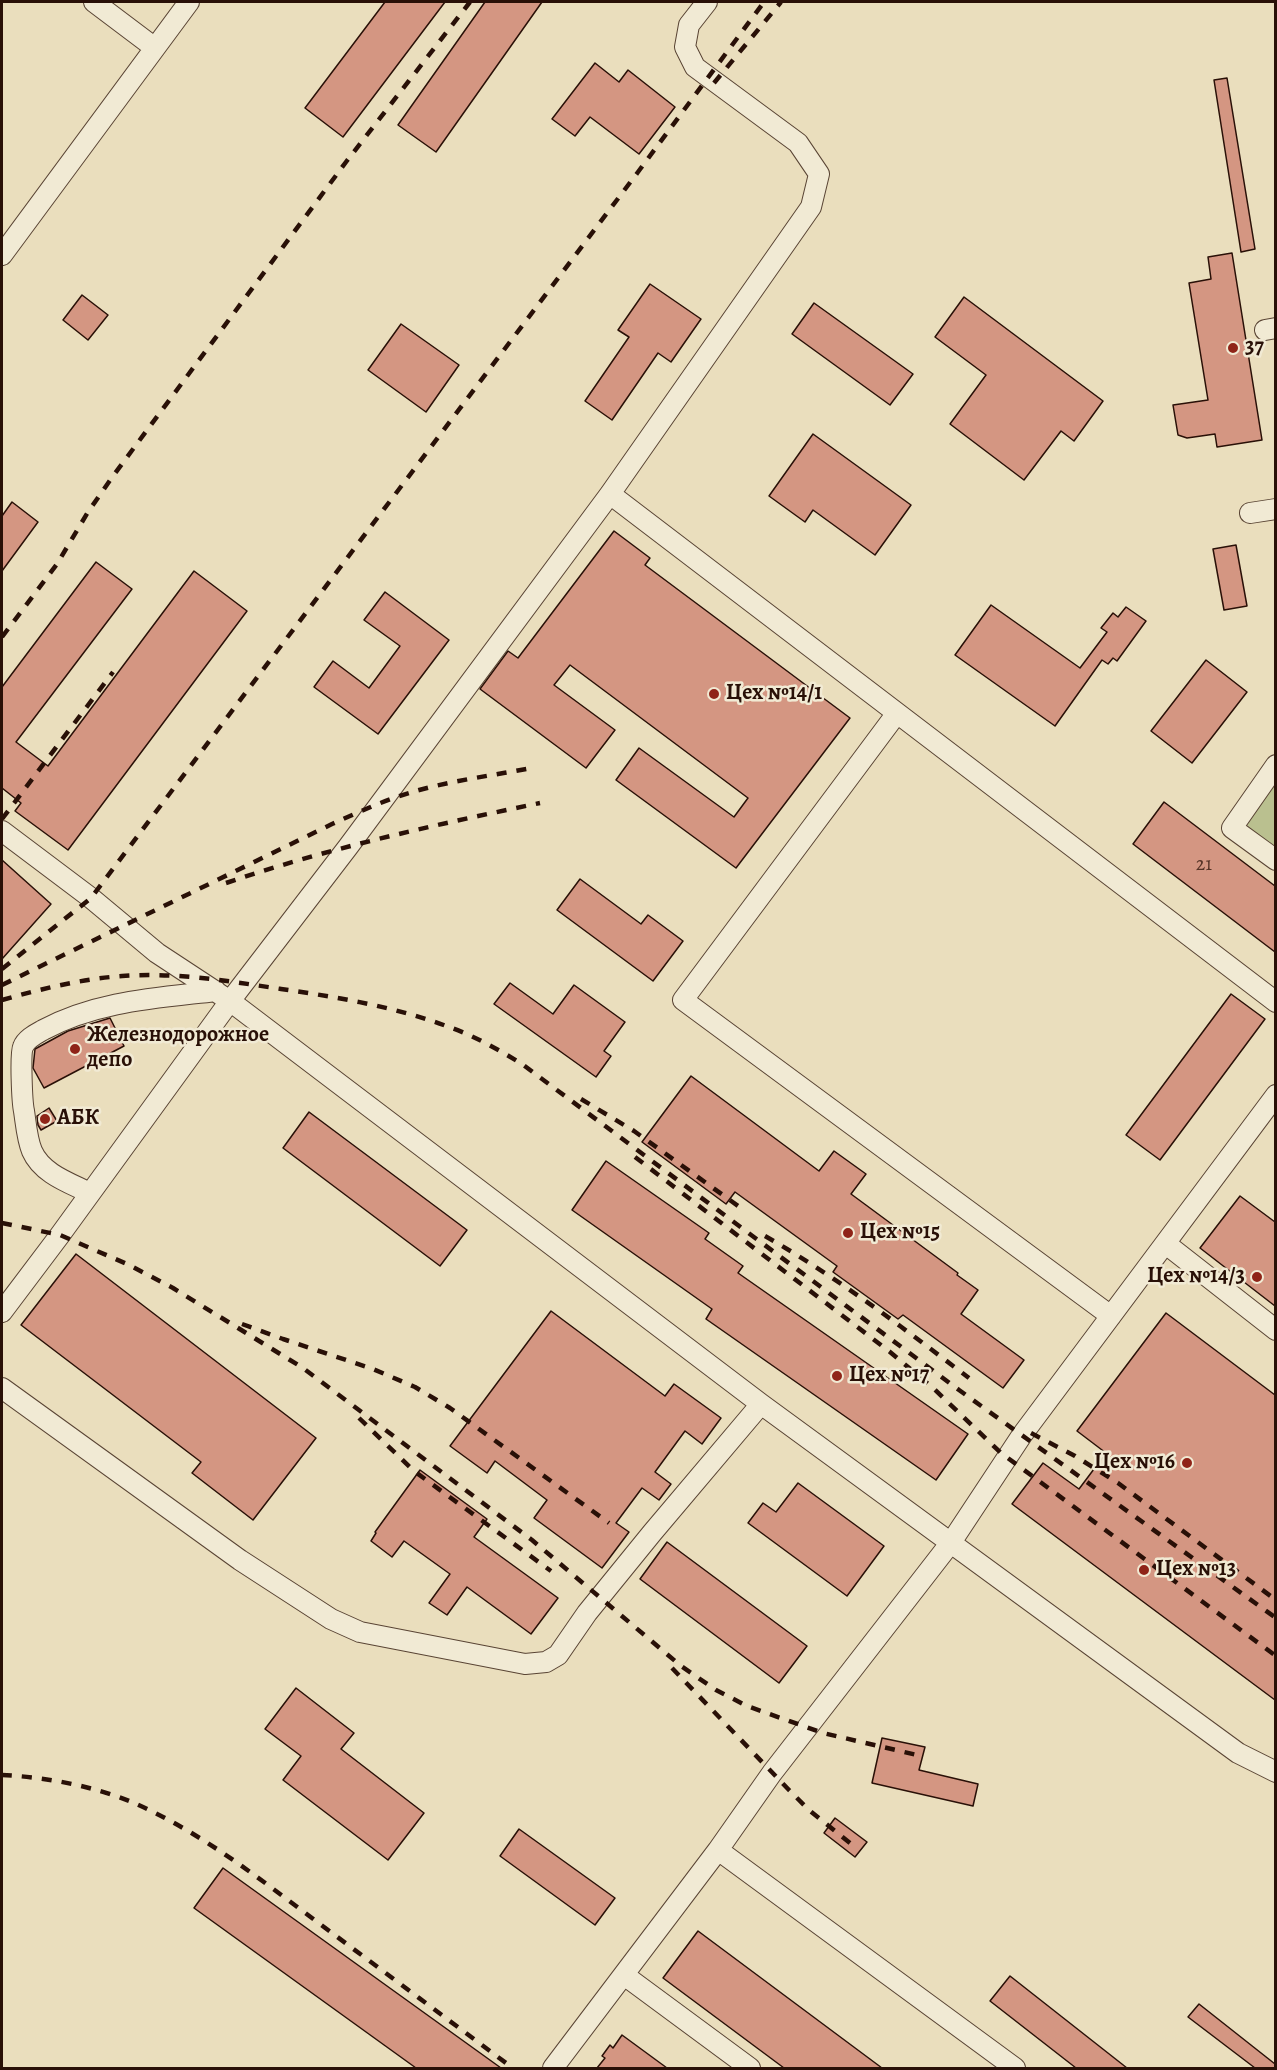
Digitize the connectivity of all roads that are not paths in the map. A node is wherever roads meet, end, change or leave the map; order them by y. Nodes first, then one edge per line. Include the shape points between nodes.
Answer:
1 (94, 2) edge
2 (189, 2) edge
3 (707, 2) edge
4 (155, 48) junction
5 (2, 255) edge
6 (610, 494) junction
7 (1275, 509) edge
8 (1250, 513) dead end
9 (897, 713) junction
10 (1275, 765) edge
11 (2, 831) edge
12 (1275, 860) edge
13 (223, 996) junction
14 (1275, 1002) edge
15 (1275, 1095) edge
16 (90, 1193) junction
17 (1166, 1244) junction
18 (2, 1312) edge
19 (1111, 1316) junction
20 (1275, 1330) edge
21 (2, 1388) edge
22 (761, 1404) junction
23 (952, 1541) junction
24 (1275, 1772) edge
25 (718, 1850) junction
26 (624, 1975) junction
27 (553, 2068) edge
28 (750, 2068) edge
29 (1015, 2068) edge

1 - 4 lane
2 - 4 lane
3 - 6 lane via 689,25 685,47 695,67 798,143 819,174 811,207
4 - 5 lane
6 - 9 lane
6 - 13 lane via 354,838
7 - 8 lane
9 - 14 lane
9 - 19 lane via 683,1000
10 - 12 lane via 1232,828
11 - 13 lane via 157,952
13 - 16 lane
13 - 16 lane via 95,1008 50,1027 23,1045 23,1107 31,1149 45,1168
13 - 22 lane
15 - 17 lane
16 - 18 lane
17 - 19 lane
17 - 20 lane
19 - 23 lane via 1023,1435
21 - 22 lane via 240,1560 338,1623 360,1632 525,1664 546,1662 558,1655 587,1613
22 - 23 lane
23 - 24 lane via 1238,1753
23 - 25 lane via 772,1773
25 - 26 lane
25 - 29 lane
26 - 27 lane
26 - 28 lane

